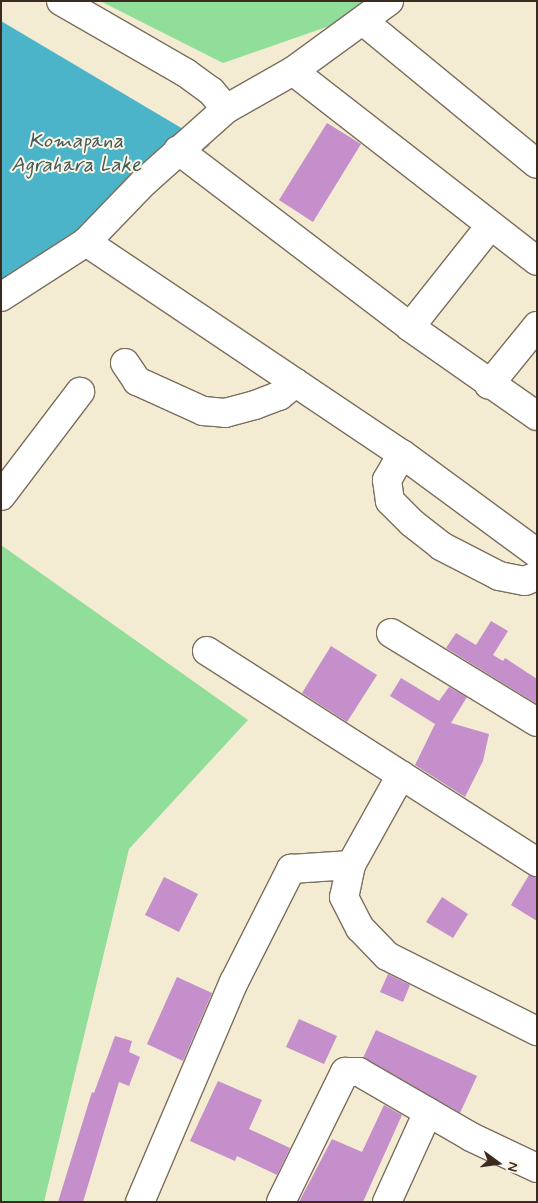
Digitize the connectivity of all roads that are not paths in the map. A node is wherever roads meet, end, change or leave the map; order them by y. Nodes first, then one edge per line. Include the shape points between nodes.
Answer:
1 (61, 1) edge
2 (389, 1) edge
3 (363, 21) junction
4 (293, 71) junction
5 (226, 109) junction
6 (178, 150) junction
7 (537, 164) edge
8 (490, 226) junction
9 (86, 242) junction
10 (537, 261) edge
11 (1, 297) edge
12 (537, 326) edge
13 (410, 327) junction
14 (125, 363) dead end
15 (295, 383) junction
16 (489, 384) junction
17 (80, 392) dead end
18 (537, 416) edge
19 (402, 454) junction
20 (1, 496) edge
21 (537, 553) edge
22 (537, 576) edge
23 (391, 634) dead end
24 (207, 652) dead end
25 (537, 722) edge
26 (401, 776) junction
27 (537, 862) edge
28 (351, 865) junction
29 (537, 1032) edge
30 (428, 1112) junction
31 (537, 1168) edge
32 (140, 1202) edge
33 (282, 1202) edge
34 (387, 1202) edge

1 - 5 street via 186,73 211,91
2 - 3 street
3 - 4 street
3 - 7 street
4 - 5 street
4 - 8 street
5 - 6 street
6 - 9 street
6 - 13 street
8 - 10 street
8 - 13 street
9 - 11 street
9 - 15 street
12 - 16 street
13 - 16 street
14 - 15 street via 137,381 203,411 225,412 255,405 279,396
15 - 19 street
16 - 18 street
17 - 20 street
19 - 21 street
19 - 22 street via 387,480 390,501 412,523 441,546 499,576 525,581
23 - 25 street
24 - 26 street
26 - 27 street
26 - 28 street
28 - 29 street via 344,897 360,928 387,956
28 - 32 street via 292,869 234,982
30 - 31 street via 471,1137
30 - 33 street via 359,1072 345,1072
30 - 34 street

